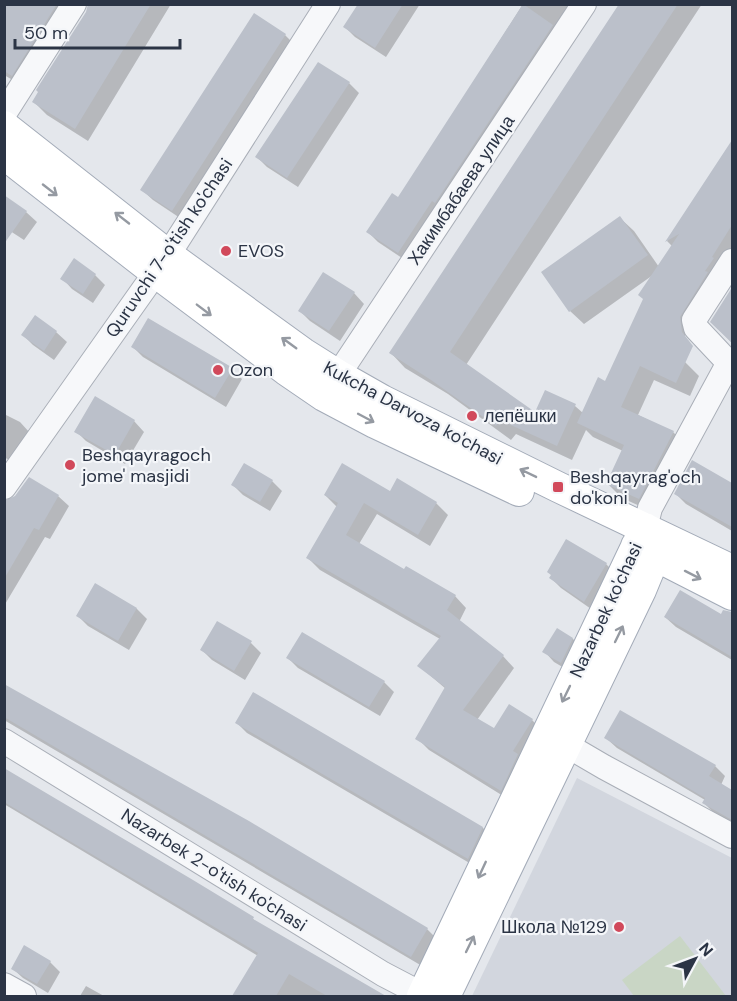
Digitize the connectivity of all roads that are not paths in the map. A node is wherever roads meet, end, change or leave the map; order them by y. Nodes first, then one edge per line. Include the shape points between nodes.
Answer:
1 (74, 4) edge
2 (328, 4) edge
3 (584, 4) edge
4 (4, 114) edge
5 (4, 126) edge
6 (4, 154) edge
7 (732, 261) edge
8 (161, 264) junction
9 (338, 375) junction
10 (4, 487) edge
11 (645, 543) junction
12 (732, 570) edge
13 (732, 595) edge
14 (557, 739) junction
15 (4, 741) edge
16 (732, 836) edge
17 (4, 985) edge
18 (24, 996) edge
19 (428, 996) edge

1 - 4 street
2 - 8 street, Quruvchi 7-o'tish ko'chasi
3 - 9 street, Хакимбабаева улица
8 -> 5 main road, Kukcha Darvoza ko'chasi
6 -> 8 main road, Kukcha Darvoza ko'chasi
7 - 11 street via 694,320 696,328 727,361 727,366 650,507
9 -> 8 main road, Kukcha Darvoza ko'chasi
8 - 10 street, Quruvchi 7-o'tish ko'chasi
8 -> 11 main road, Kukcha Darvoza ko'chasi via 286,370 324,396 375,423
11 -> 9 main road, Kukcha Darvoza ko'chasi
11 - 12 main road, Kukcha Darvoza ko'chasi
11 -> 13 main road, Kukcha Darvoza ko'chasi
11 - 14 main road, Nazarbek ko'chasi via 598,629
14 - 16 street
14 - 19 main road, Nazarbek ko'chasi
15 - 19 street, Nazarbek 2-o'tish ko'chasi via 383,974
17 - 18 street

